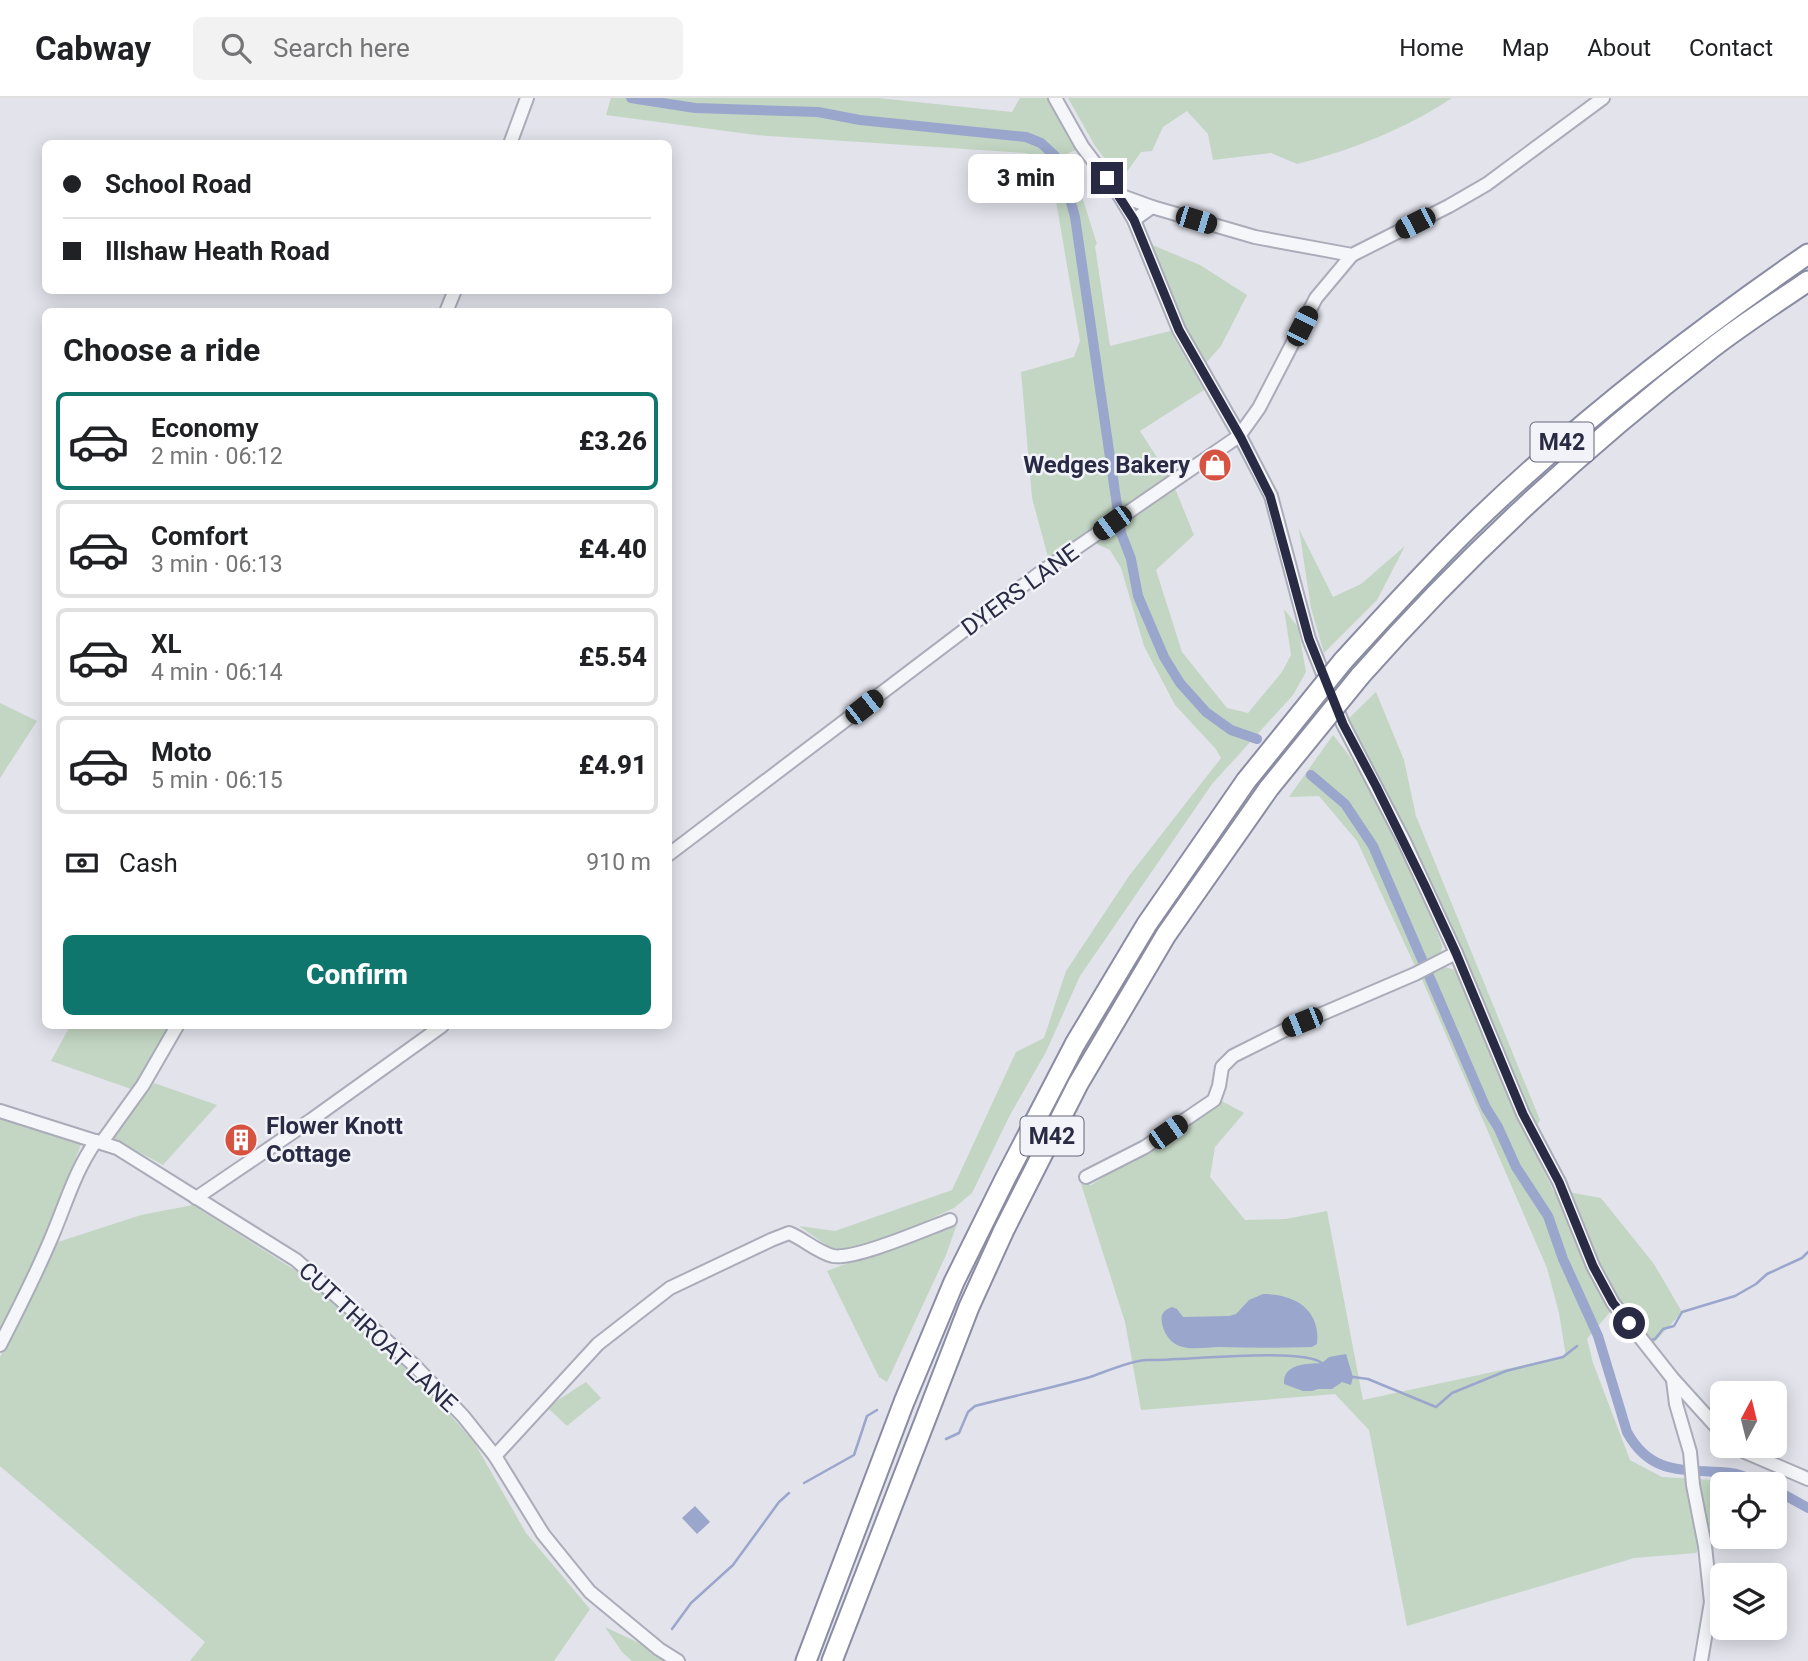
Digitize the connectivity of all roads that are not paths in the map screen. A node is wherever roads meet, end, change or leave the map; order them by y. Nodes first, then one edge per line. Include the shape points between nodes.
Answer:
1 (1055, 98) edge
2 (1603, 98) edge
3 (524, 100) edge
4 (511, 140) edge
5 (1119, 195) junction
6 (1152, 206) junction
7 (1134, 220) junction
8 (1808, 254) edge
9 (1352, 255) junction
10 (1808, 281) edge
11 (1239, 436) junction
12 (672, 852) edge
13 (1456, 953) junction
14 (175, 1029) edge
15 (438, 1029) edge
16 (0, 1111) edge
17 (99, 1142) junction
18 (1086, 1177) dead end
19 (196, 1198) junction
20 (950, 1220) dead end
21 (0, 1345) edge
22 (1673, 1379) junction
23 (1710, 1420) edge
24 (495, 1456) junction
25 (1759, 1458) edge
26 (1808, 1479) edge
27 (678, 1661) edge
28 (806, 1661) edge
29 (832, 1661) edge
30 (1701, 1661) edge

1 - 5 street via 1082,146
2 - 9 street via 1487,184
3 - 4 street
5 - 6 street
5 - 7 street
6 - 7 street
6 - 9 street via 1255,237
7 - 11 street via 1179,330
8 - 28 highway, M42, bridge via 1657,363 1477,519 1343,661 1246,781 1139,936 1075,1044 1005,1179 954,1282 904,1402
9 - 11 street, DYERS LANE via 1316,298 1259,408
10 - 29 highway, M42, bridge via 1712,348 1565,470 1474,556 1360,676 1269,788 1166,935 1078,1084 1004,1230 969,1307
11 - 12 street, DYERS LANE via 1037,575
11 - 13 street via 1270,496 1309,639 1343,724
13 - 18 street via 1233,1056 1222,1067 1214,1100 1145,1147
13 - 22 street via 1593,1266 1613,1303
14 - 17 street via 143,1085
15 - 19 street
16 - 17 street, CUT THROAT LANE
17 - 19 street, CUT THROAT LANE via 129,1154
17 - 21 street via 74,1178 51,1240
19 - 24 street, CUT THROAT LANE via 296,1260 415,1366
20 - 24 street via 843,1256 828,1254 789,1233 670,1288 598,1344
22 - 23 street
22 - 30 street via 1690,1452 1711,1602
24 - 27 street, CUT THROAT LANE via 543,1534 590,1592
25 - 26 street

